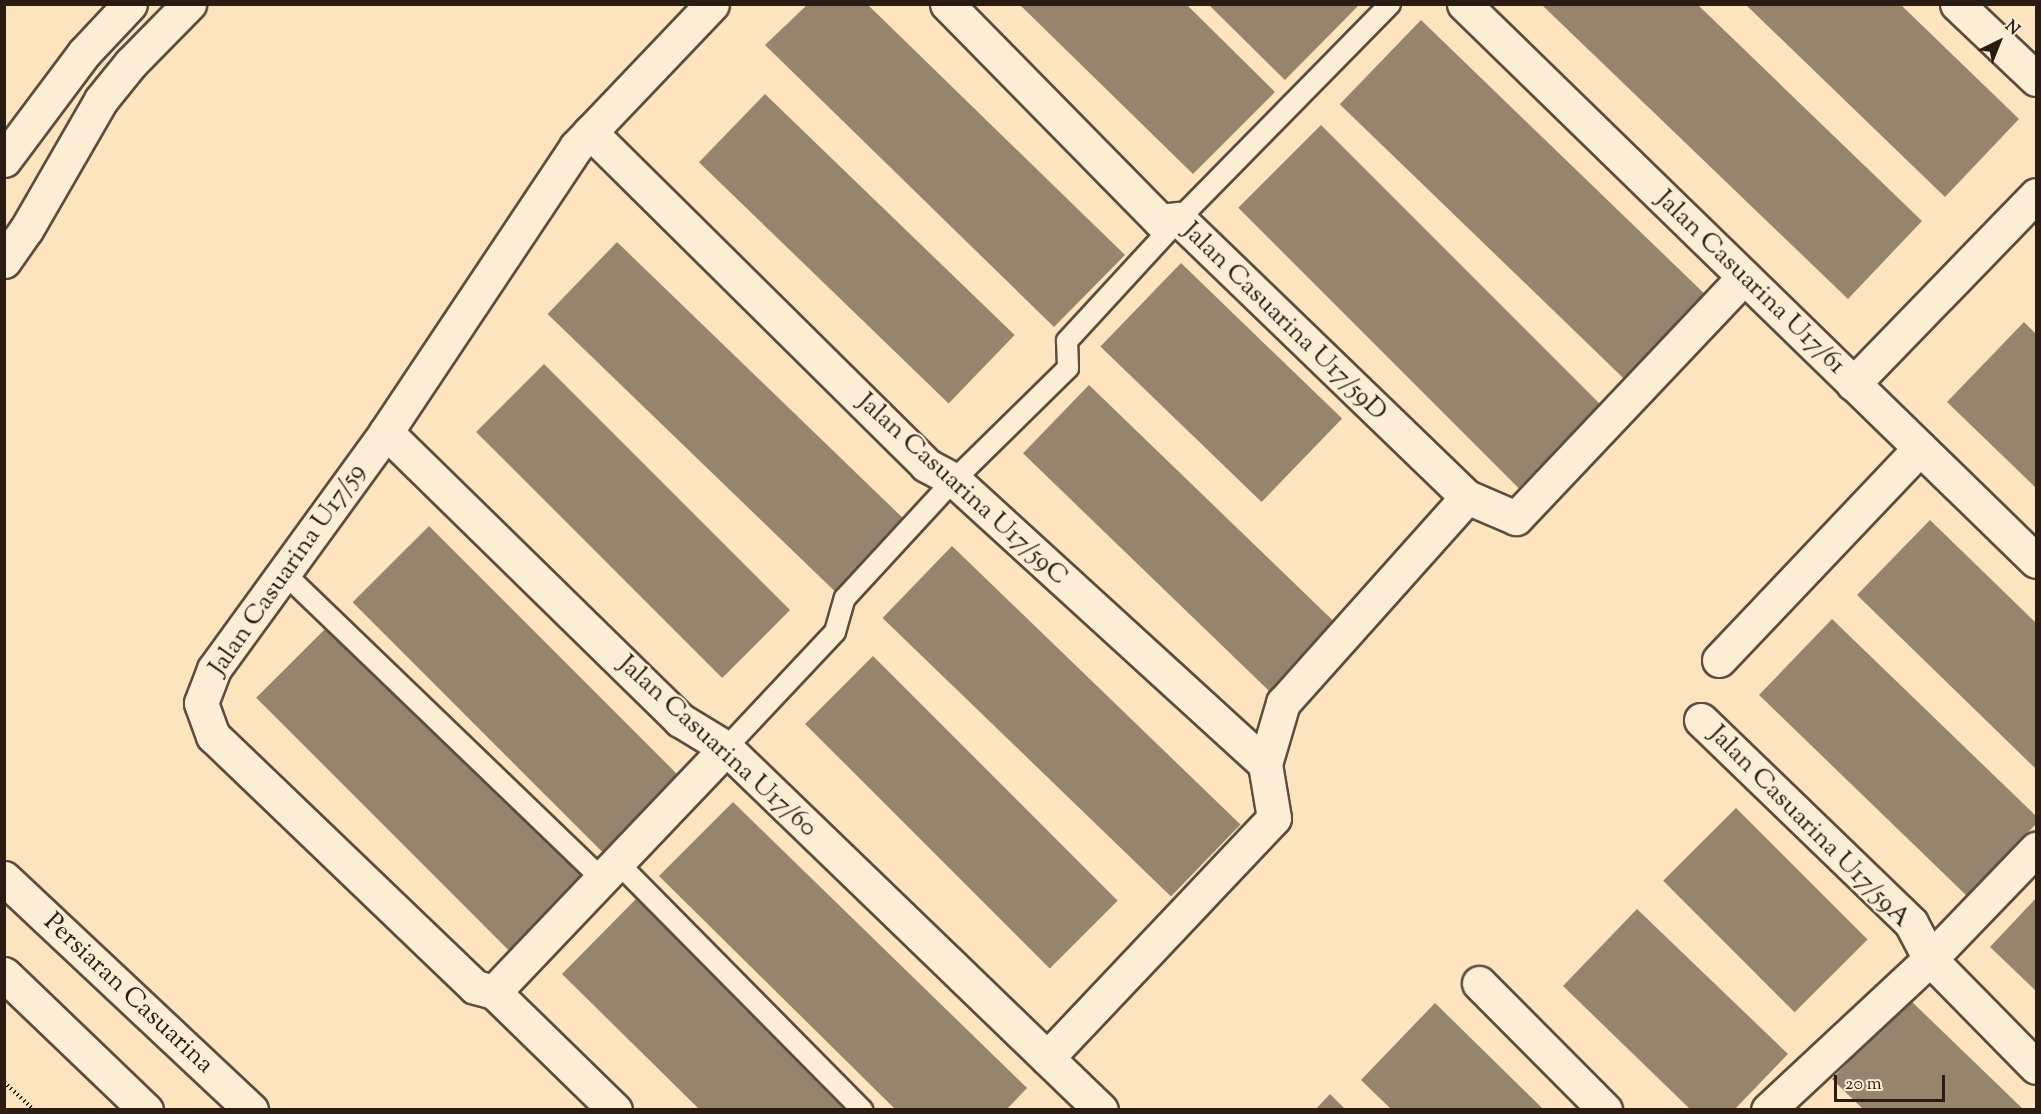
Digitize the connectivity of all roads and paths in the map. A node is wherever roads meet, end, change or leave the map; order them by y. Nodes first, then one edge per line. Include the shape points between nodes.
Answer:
1 (130, 4) edge
2 (189, 4) edge
3 (712, 4) edge
4 (947, 4) edge
5 (1390, 4) edge
6 (1464, 4) edge
7 (1957, 4) edge
8 (2037, 79) edge
9 (590, 132) junction
10 (4, 160) edge
11 (2037, 195) edge
12 (1179, 219) junction
13 (4, 261) edge
14 (1744, 277) junction
15 (1853, 384) junction
16 (386, 432) junction
17 (1920, 448) junction
18 (954, 480) junction
19 (1467, 497) junction
20 (2037, 561) edge
21 (284, 573) junction
22 (1719, 660) dead end
23 (1701, 720) dead end
24 (726, 748) junction
25 (1265, 764) junction
26 (2037, 849) edge
27 (609, 870) junction
28 (4, 878) edge
29 (1930, 959) junction
30 (4, 974) edge
31 (1479, 983) dead end
32 (494, 992) junction
33 (1047, 1058) junction
34 (2037, 1067) edge
35 (4, 1082) edge
36 (1084, 1104) edge
37 (34, 1110) edge
38 (146, 1110) edge
39 (251, 1110) edge
40 (615, 1110) edge
41 (862, 1110) edge
42 (1605, 1110) edge
43 (1768, 1110) edge

1 - 10 street via 84,53
2 - 13 street via 101,100
3 - 9 street, Jalan Casuarina U17/59
4 - 12 street, Jalan Casuarina U17/59D via 1160,220
5 - 12 lane
6 - 14 street, Jalan Casuarina U17/61
7 - 8 street
9 - 16 street, Jalan Casuarina U17/59 via 576,147
9 - 18 street, Jalan Casuarina U17/59C via 926,465
11 - 15 street
12 - 18 lane via 1067,341 1068,368
12 - 19 street, Jalan Casuarina U17/59D
14 - 15 street, Jalan Casuarina U17/61
14 - 19 street, Jalan Casuarina U17/59D via 1516,519
15 - 17 street, Jalan Casuarina U17/61
16 - 21 street, Jalan Casuarina U17/59
16 - 24 street, Jalan Casuarina U17/60 via 680,720
17 - 20 street, Jalan Casuarina U17/61
17 - 22 street
18 - 24 lane via 845,598 835,632
18 - 25 street, Jalan Casuarina U17/59C
19 - 25 street via 1283,703
21 - 27 lane
21 - 32 street, Jalan Casuarina U17/59 via 214,669 201,703 213,736 475,987
23 - 29 street, Jalan Casuarina U17/59A via 1911,923
24 - 27 street
24 - 33 street, Jalan Casuarina U17/60
25 - 33 street via 1274,818
26 - 29 street
27 - 32 street
27 - 41 lane
28 - 39 street, Persiaran Casuarina
29 - 34 street, Jalan Casuarina U17/59A
29 - 43 street
30 - 38 street
31 - 42 street
32 - 40 street, Jalan Casuarina U17/59
33 - 36 street, Jalan Casuarina U17/60
35 - 37 path

